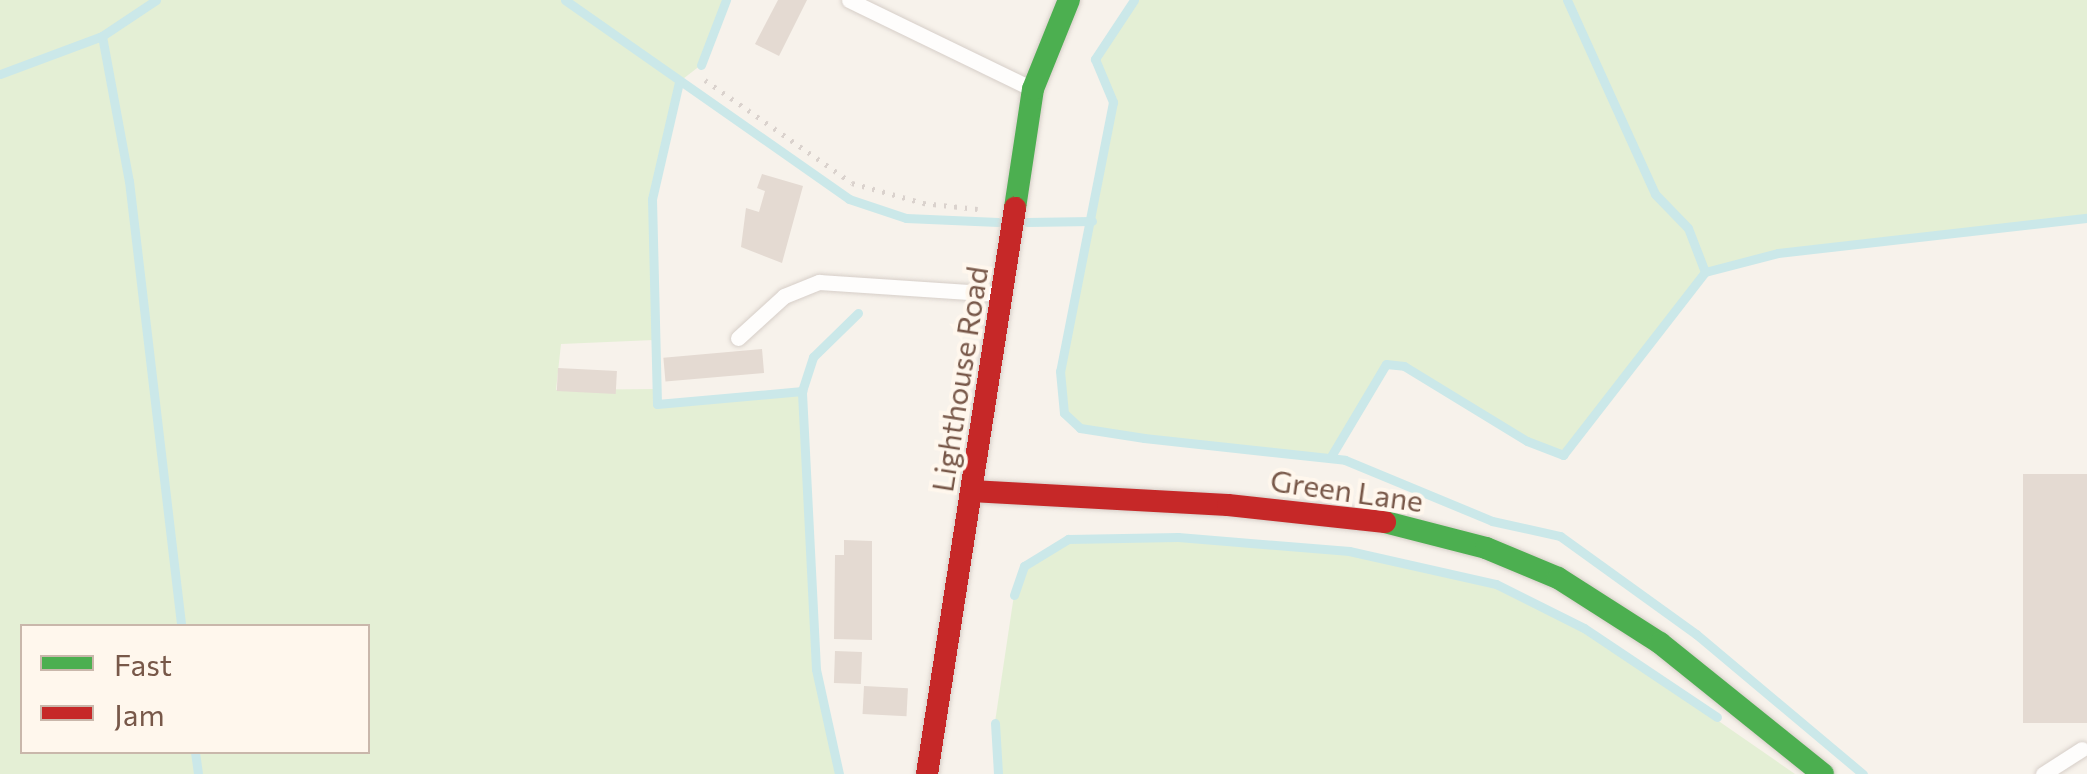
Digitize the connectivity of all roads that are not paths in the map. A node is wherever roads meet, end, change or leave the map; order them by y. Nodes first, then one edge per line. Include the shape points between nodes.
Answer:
1 (849, 0) edge
2 (1069, 0) edge
3 (1033, 90) junction
4 (1003, 295) junction
5 (738, 338) dead end
6 (970, 491) junction
7 (2082, 749) dead end
8 (927, 774) edge
9 (1823, 774) edge
10 (2043, 774) edge

1 - 3 lane
2 - 3 street, Lighthouse Road
3 - 4 street, Lighthouse Road
4 - 5 lane via 818,282 784,296
4 - 6 street, Lighthouse Road
6 - 8 street, Lighthouse Road
6 - 9 street, Green Lane via 1228,505 1398,523 1486,548 1558,578 1660,642
7 - 10 lane

